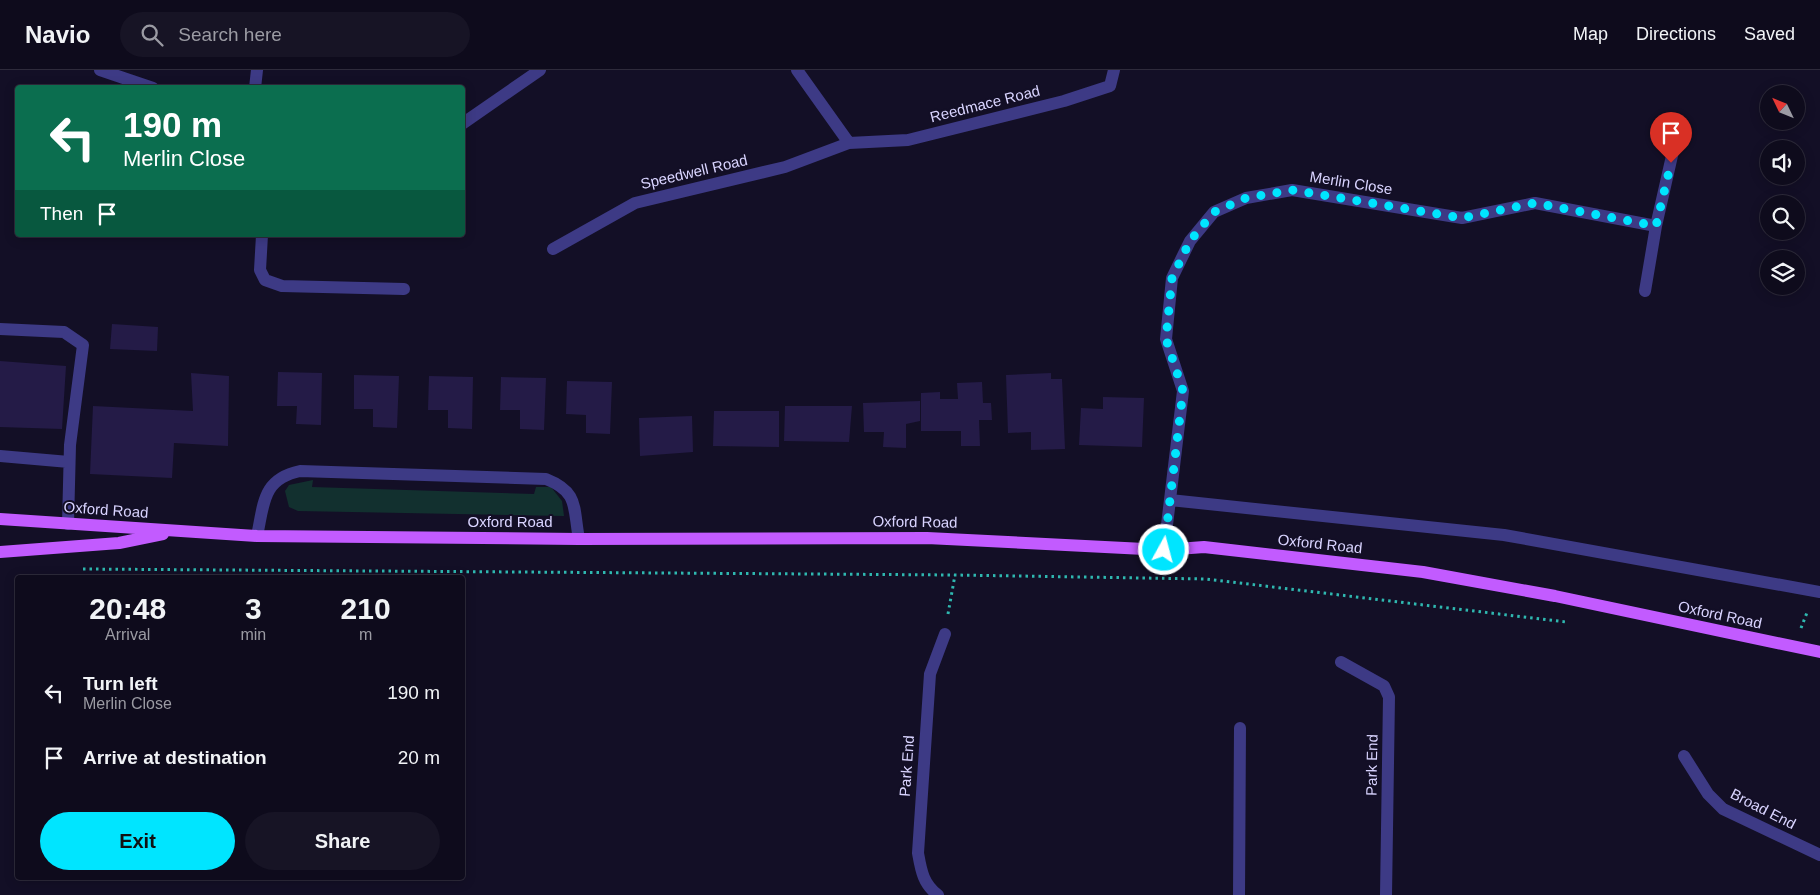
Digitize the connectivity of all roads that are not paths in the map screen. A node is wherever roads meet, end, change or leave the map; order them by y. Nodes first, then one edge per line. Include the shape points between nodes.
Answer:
1 (100, 70) edge
2 (257, 70) edge
3 (540, 70) edge
4 (797, 70) edge
5 (1114, 70) edge
6 (144, 85) edge
7 (255, 85) edge
8 (465, 122) edge
9 (849, 143) junction
10 (1674, 147) dead end
11 (1656, 226) junction
12 (262, 237) edge
13 (553, 249) dead end
14 (404, 289) dead end
15 (1645, 291) dead end
16 (0, 329) edge
17 (0, 456) edge
18 (69, 462) junction
19 (1170, 500) junction
20 (0, 519) edge
21 (68, 524) junction
22 (180, 531) junction
23 (257, 536) junction
24 (579, 539) junction
25 (1164, 550) junction
26 (0, 552) edge
27 (1820, 592) edge
28 (945, 634) road end
29 (1820, 652) edge
30 (1341, 662) dead end
31 (1240, 728) dead end
32 (1684, 756) dead end
33 (1820, 855) edge
34 (938, 895) edge
35 (1240, 895) edge
36 (1386, 895) edge

1 - 6 street
2 - 7 street
3 - 8 street
4 - 9 street
5 - 9 street, Reedmace Road via 1110,86 1064,101 908,140
9 - 13 street, Speedwell Road via 785,167 635,203
10 - 11 street
11 - 15 street
11 - 19 street, Merlin Close via 1535,203 1462,218 1292,190 1246,198 1214,212 1190,241 1172,278 1166,339 1183,391
12 - 14 street via 260,270 265,280 282,286
16 - 18 street via 64,332 83,345
17 - 18 street
18 - 21 street
19 - 25 street, Merlin Close
19 - 27 street via 1504,535
20 - 21 main road, Oxford Road
21 - 22 main road, Oxford Road
22 - 23 main road, Oxford Road
22 - 26 main road via 119,543
23 - 24 main road, Oxford Road
23 - 24 street via 267,492 284,474 300,471 546,479 563,486 571,494
24 - 25 main road, Oxford Road via 927,538
25 - 29 main road, Oxford Road via 1204,547 1422,572 1555,596
28 - 34 street, Park End via 930,674 918,853 921,872 929,888
30 - 36 street, Park End via 1384,686 1389,697
31 - 35 street
32 - 33 street, Broad End via 1708,794 1723,809

